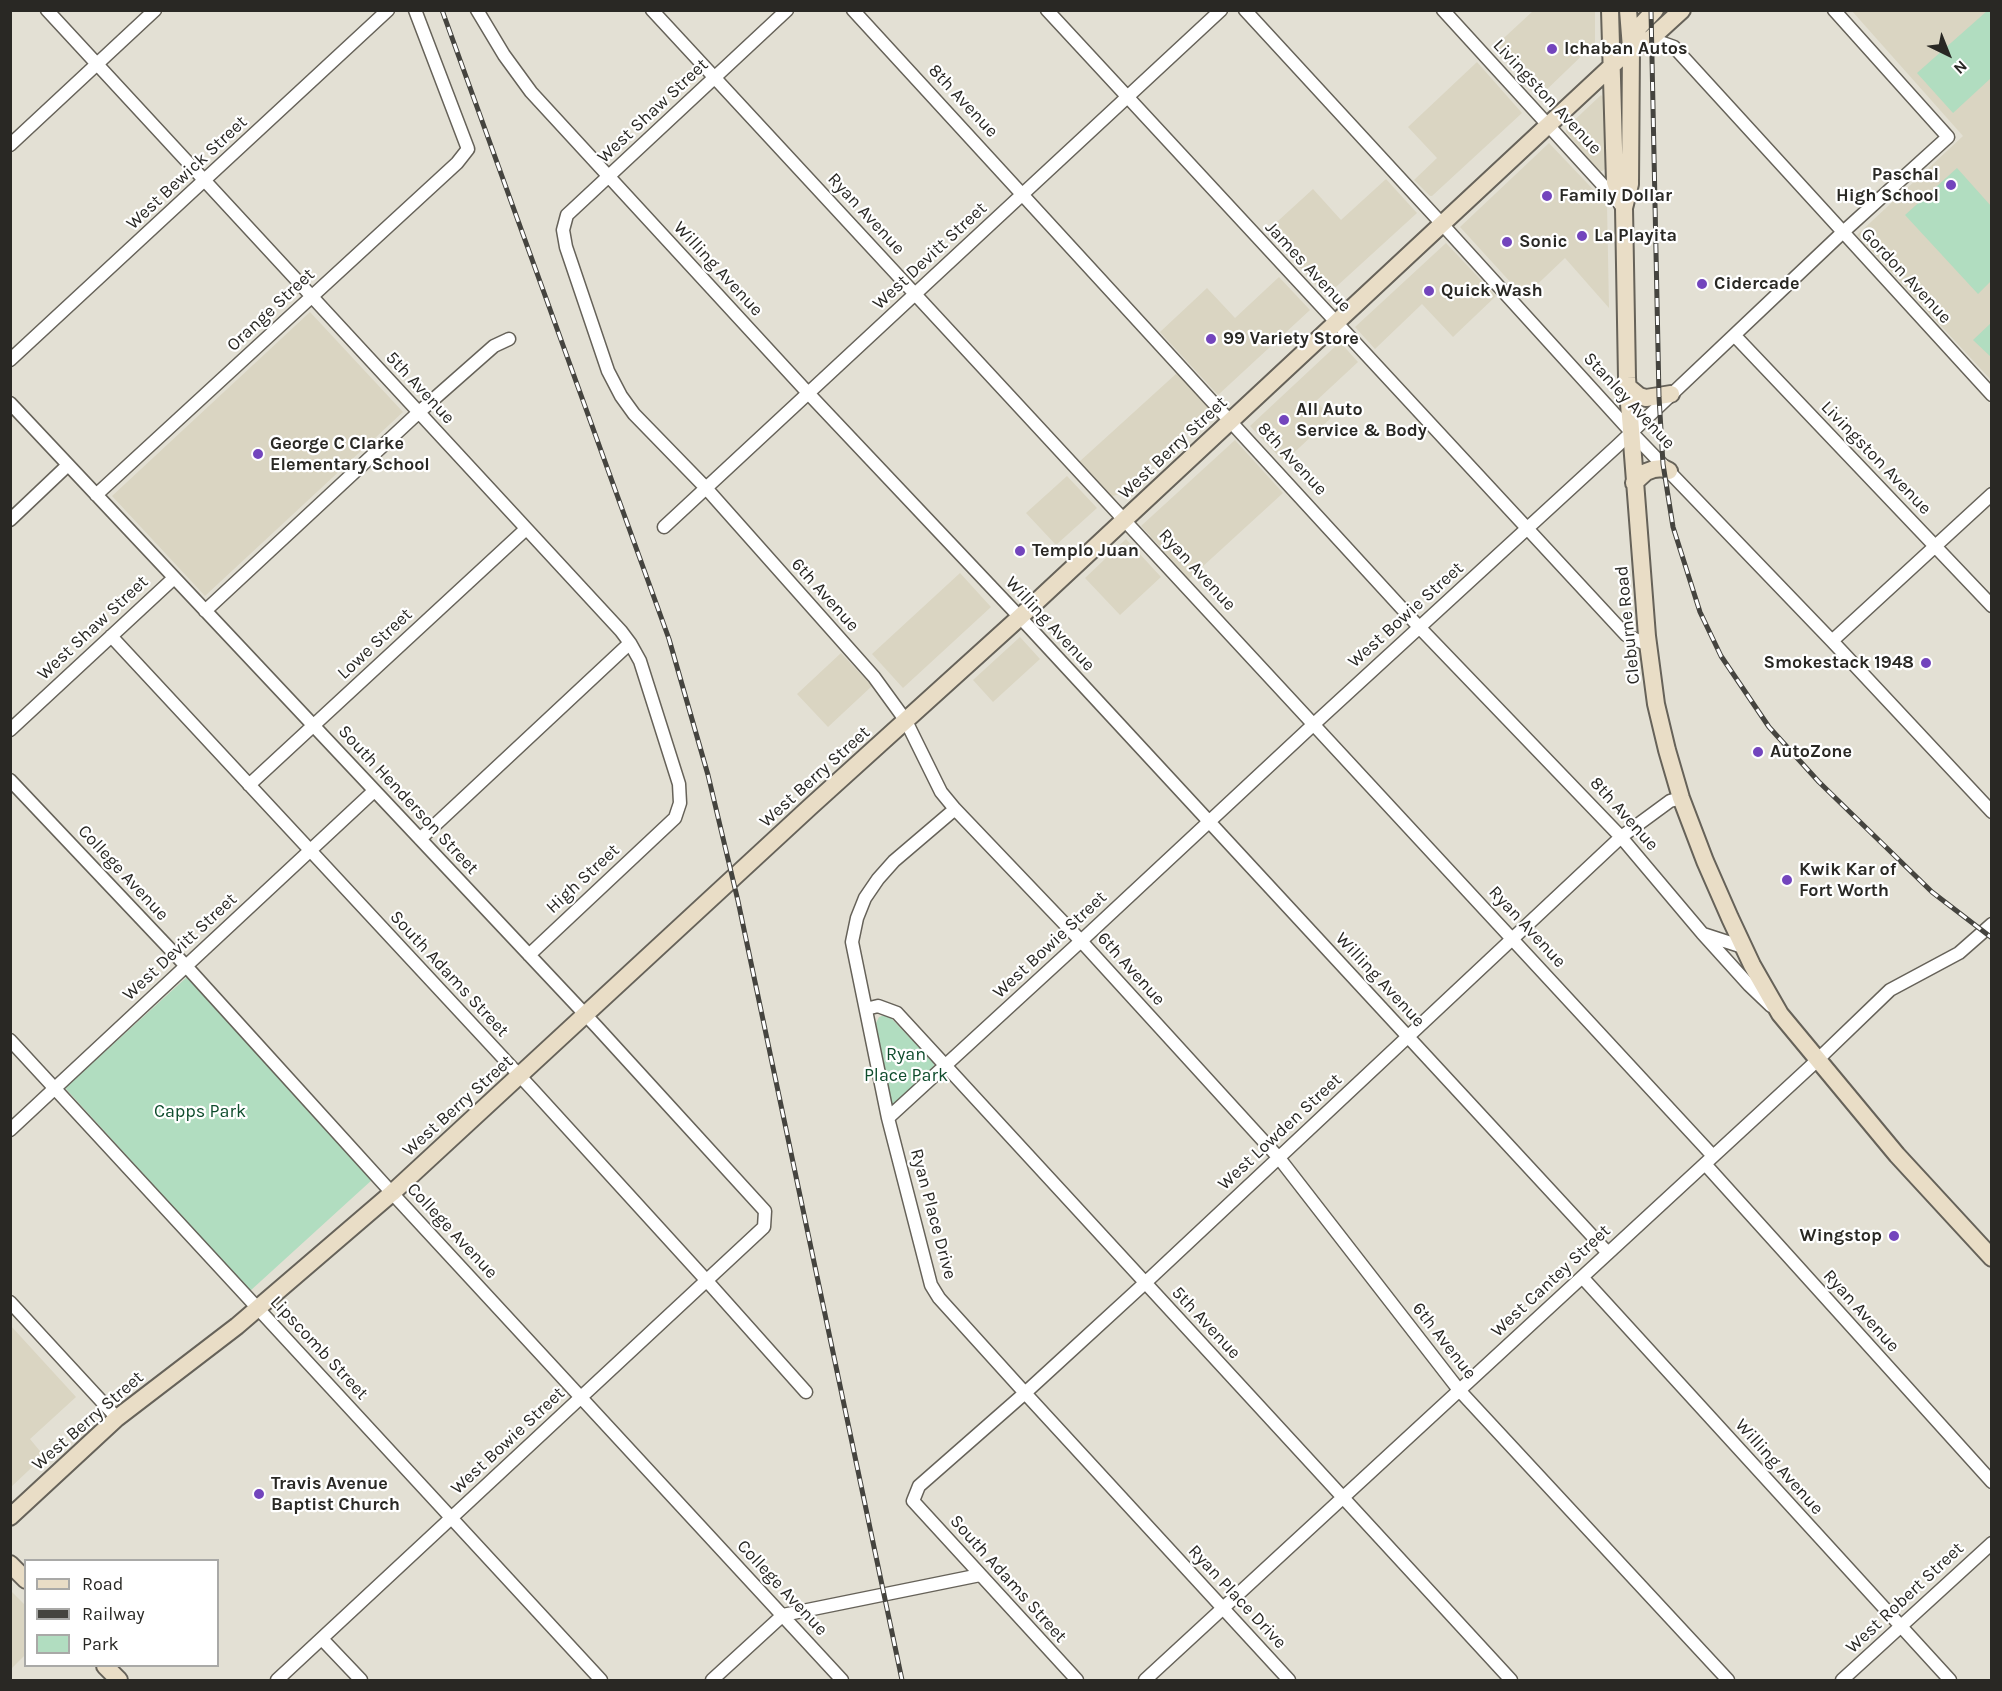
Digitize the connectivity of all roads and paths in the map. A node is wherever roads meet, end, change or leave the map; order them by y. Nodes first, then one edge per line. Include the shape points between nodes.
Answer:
1 (46, 10) edge
2 (155, 10) edge
3 (388, 10) edge
4 (415, 10) edge
5 (477, 10) edge
6 (652, 10) edge
7 (787, 10) edge
8 (853, 10) edge
9 (1047, 10) edge
10 (1221, 10) edge
11 (1245, 10) edge
12 (1443, 10) edge
13 (1610, 10) edge
14 (1628, 10) edge
15 (1656, 10) edge
16 (1834, 10) edge
17 (1680, 13) edge
18 (1650, 41) junction
19 (1674, 47) junction
20 (1631, 48) junction
21 (97, 64) junction
22 (1612, 66) junction
23 (715, 78) junction
24 (1127, 97) junction
25 (1549, 125) junction
26 (10, 145) edge
27 (609, 176) junction
28 (205, 181) junction
29 (1022, 195) junction
30 (1624, 208) junction
31 (1442, 224) junction
32 (1842, 234) junction
33 (566, 247) joint
34 (915, 293) junction
35 (311, 297) junction
36 (1335, 323) junction
37 (1735, 336) junction
38 (509, 339) dead end
39 (10, 360) edge
40 (1627, 387) junction
41 (808, 393) junction
42 (1671, 394) junction
43 (1992, 395) edge
44 (10, 404) edge
45 (418, 412) junction
46 (1230, 421) junction
47 (1631, 432) junction
48 (68, 465) junction
49 (1669, 471) junction
50 (1635, 483) junction
51 (706, 488) junction
52 (1992, 494) edge
53 (96, 495) junction
54 (1125, 519) junction
55 (10, 520) edge
56 (664, 527) dead end
57 (526, 528) junction
58 (1526, 529) junction
59 (1935, 546) junction
60 (174, 578) junction
61 (1992, 606) edge
62 (205, 610) junction
63 (1020, 617) junction
64 (1419, 627) junction
65 (111, 636) junction
66 (1832, 641) junction
67 (630, 643) junction
68 (1648, 645) junction
69 (906, 721) junction
70 (1314, 724) junction
71 (314, 726) junction
72 (10, 730) edge
73 (10, 780) edge
74 (249, 785) junction
75 (374, 791) junction
76 (1681, 798) junction
77 (955, 809) junction
78 (1992, 812) edge
79 (1209, 822) junction
80 (662, 829) joint
81 (1621, 837) junction
82 (420, 839) junction
83 (309, 851) junction
84 (1992, 924) edge
85 (1702, 933) junction
86 (1513, 939) junction
87 (1082, 941) junction
88 (1743, 947) junction
89 (529, 955) junction
90 (186, 966) junction
91 (866, 1009) junction
92 (1780, 1014) junction
93 (586, 1015) junction
94 (1408, 1037) junction
95 (10, 1040) edge
96 (1817, 1060) junction
97 (946, 1067) junction
98 (519, 1076) junction
99 (55, 1089) junction
100 (888, 1118) junction
101 (10, 1130) edge
102 (1279, 1158) junction
103 (1709, 1160) junction
104 (392, 1193) junction
105 (765, 1227) joint
106 (1608, 1253) junction
107 (1992, 1258) edge
108 (1582, 1277) junction
109 (707, 1281) junction
110 (1145, 1283) junction
111 (10, 1302) edge
112 (257, 1309) junction
113 (1459, 1390) junction
114 (806, 1392) dead end
115 (1025, 1393) junction
116 (581, 1398) junction
117 (117, 1418) junction
118 (1992, 1482) edge
119 (1343, 1497) junction
120 (913, 1501) joint
121 (10, 1517) edge
122 (452, 1517) junction
123 (1992, 1543) edge
124 (10, 1564) edge
125 (980, 1575) junction
126 (24, 1578) edge
127 (1223, 1608) junction
128 (783, 1615) junction
129 (1900, 1626) junction
130 (322, 1639) junction
131 (107, 1667) edge
132 (119, 1680) edge
133 (277, 1680) edge
134 (361, 1680) edge
135 (602, 1680) edge
136 (711, 1680) edge
137 (842, 1680) edge
138 (1077, 1680) edge
139 (1145, 1680) edge
140 (1289, 1680) edge
141 (1511, 1680) edge
142 (1728, 1680) edge
143 (1842, 1680) edge
144 (1950, 1680) edge

1 - 21 street, 5th Avenue
2 - 21 street
3 - 28 street, West Bewick Street
4 - 35 street, Orange Street via 468,149
5 - 27 street, Willing Avenue via 531,92
6 - 23 street, Ryan Avenue
7 - 23 street, West Shaw Street
8 - 29 street, 8th Avenue
9 - 24 street, James Avenue
10 - 24 street, West Devitt Street
11 - 31 street, Stanley Avenue
12 - 25 street, Livingston Avenue
13 - 22 main road, Cleburne Road
14 - 20 main road, Cleburne Road
15 - 20 main road, West Berry Street via 1639,27
16 - 32 street, West Bowie Street via 1948,137
17 - 18 main road, West Berry Street
17 - 19 street via 1669,30
18 - 19 street
18 - 20 main road, West Berry Street
19 - 32 street, Gordon Avenue
20 - 22 main road, West Berry Street
20 - 30 main road, Cleburne Road via 1630,184
21 - 26 street
21 - 28 street, 5th Avenue
22 - 25 main road, West Berry Street
22 - 30 main road, Cleburne Road via 1615,182
23 - 27 street, West Shaw Street
23 - 34 street, Ryan Avenue
24 - 29 street, West Devitt Street
24 - 36 street, James Avenue
25 - 30 street, Livingston Avenue
25 - 31 main road, West Berry Street
27 - 33 street, West Shaw Street via 567,215 563,230
27 - 41 street, Willing Avenue
28 - 35 street, 5th Avenue
28 - 39 street, West Bewick Street
29 - 34 street, West Devitt Street
29 - 46 street, 8th Avenue
30 - 40 main road, Cleburne Road
31 - 36 main road, West Berry Street
31 - 47 street, Stanley Avenue
32 - 37 street, West Bowie Street
32 - 43 street, Gordon Avenue
33 - 51 street, 6th Avenue via 608,371 621,396
34 - 41 street, West Devitt Street
34 - 54 street, Ryan Avenue
35 - 45 street, 5th Avenue
35 - 53 street, Orange Street
36 - 46 main road, West Berry Street
36 - 58 street, James Avenue
37 - 42 street, West Bowie Street
37 - 59 street, Livingston Avenue
38 - 45 street via 494,346
40 - 42 main road via 1646,398
40 - 47 main road, Cleburne Road
41 - 51 street, West Devitt Street
41 - 63 street, Willing Avenue
42 - 47 street, West Bowie Street
44 - 48 street, South Henderson Street
45 - 57 street, 5th Avenue
45 - 62 street
46 - 54 main road, West Berry Street
46 - 64 street, 8th Avenue
47 - 49 street, Stanley Avenue
47 - 50 main road, Cleburne Road
47 - 58 street, West Bowie Street
48 - 53 street, South Henderson Street
48 - 55 street
49 - 50 main road via 1654,469
49 - 66 street, Stanley Avenue
50 - 68 main road, Cleburne Road
51 - 56 street, West Devitt Street
51 - 69 street, 6th Avenue via 874,677
52 - 59 street
53 - 60 street, South Henderson Street
54 - 63 main road, West Berry Street
54 - 70 street, Ryan Avenue
57 - 67 street, 5th Avenue
57 - 71 street, Lowe Street
58 - 64 street, West Bowie Street
58 - 68 street, James Avenue via 1626,635
59 - 61 street, Livingston Avenue
59 - 66 street
60 - 62 street, South Henderson Street
60 - 65 street, West Shaw Street
62 - 71 street, South Henderson Street
63 - 69 main road, West Berry Street
63 - 79 street, Willing Avenue
64 - 70 street, West Bowie Street
64 - 81 street, 8th Avenue
65 - 72 street, West Shaw Street
65 - 74 street, South Adams Street
66 - 78 street, Stanley Avenue
67 - 80 street, 5th Avenue via 640,661 679,784 680,803 675,818
67 - 82 street
68 - 76 main road, Cleburne Road via 1656,704
69 - 77 street, 6th Avenue via 941,792
69 - 93 main road, West Berry Street
70 - 79 street, West Bowie Street
70 - 86 street, Ryan Avenue
71 - 74 street, Lowe Street
71 - 75 street, South Henderson Street
73 - 90 street, College Avenue
74 - 83 street, South Adams Street
75 - 82 street, South Henderson Street
75 - 83 street, West Devitt Street
76 - 81 street, West Lowden Street via 1670,801
76 - 88 main road, Cleburne Road
77 - 87 street, 6th Avenue
77 - 91 street, Ryan Place Drive via 894,861 865,898 852,942
79 - 87 street, West Bowie Street
79 - 94 street, Willing Avenue
80 - 89 street, High Street
81 - 85 street, 8th Avenue
81 - 86 street, West Lowden Street
82 - 89 street, South Henderson Street
83 - 90 street, West Devitt Street
83 - 98 street, South Adams Street
84 - 96 street, West Cantey Street via 1959,953 1890,990
85 - 88 street
85 - 92 street, 8th Avenue
86 - 94 street, West Lowden Street
86 - 103 street, Ryan Avenue
87 - 97 street, West Bowie Street
87 - 102 street, 6th Avenue
88 - 92 main road, Cleburne Road
89 - 93 street, South Henderson Street
90 - 99 street, West Devitt Street
90 - 104 street, College Avenue
91 - 97 street, 5th Avenue via 878,1006 897,1013
91 - 100 street, Ryan Place Drive
92 - 96 main road, 8th Avenue
93 - 98 main road, West Berry Street
93 - 105 street, South Henderson Street via 765,1211
94 - 102 street, West Lowden Street
94 - 106 street, Willing Avenue
95 - 99 street, Lipscomb Street
96 - 103 street, West Cantey Street
96 - 107 main road, 8th Avenue
97 - 100 street, West Bowie Street
97 - 110 street, 5th Avenue
98 - 104 main road, West Berry Street
98 - 109 street, South Adams Street
99 - 101 street, West Devitt Street
99 - 112 street, Lipscomb Street
100 - 115 street, Ryan Place Drive via 931,1285
102 - 110 street, West Lowden Street
102 - 113 street, 6th Avenue
103 - 106 street, West Cantey Street
103 - 118 street, Ryan Avenue
104 - 112 main road, West Berry Street
104 - 116 street, College Avenue
105 - 109 street, West Bowie Street
106 - 108 street, West Cantey Street
108 - 113 street, West Cantey Street
108 - 129 street, Willing Avenue
109 - 114 street, South Adams Street
109 - 116 street, West Bowie Street
110 - 115 street, West Lowden Street
110 - 119 street, 5th Avenue
111 - 117 street
112 - 117 main road, West Berry Street
112 - 122 street, Lipscomb Street
113 - 119 street, West Cantey Street
113 - 142 street, 6th Avenue
115 - 120 street, West Lowden Street via 919,1486
115 - 127 street, Ryan Place Drive
116 - 122 street, West Bowie Street
116 - 128 street, College Avenue
117 - 121 main road, West Berry Street
119 - 127 street, West Cantey Street
119 - 141 street, 5th Avenue
120 - 125 street, South Adams Street
122 - 130 street, West Bowie Street
122 - 135 street, Lipscomb Street
123 - 129 street, West Robert Street
124 - 126 main road
125 - 128 street
125 - 138 street, South Adams Street
127 - 139 street, West Cantey Street
127 - 140 street, Ryan Place Drive
128 - 136 street
128 - 137 street, College Avenue
129 - 143 street, West Robert Street
129 - 144 street, Willing Avenue
130 - 133 street, West Bowie Street
130 - 134 street
131 - 132 main road

